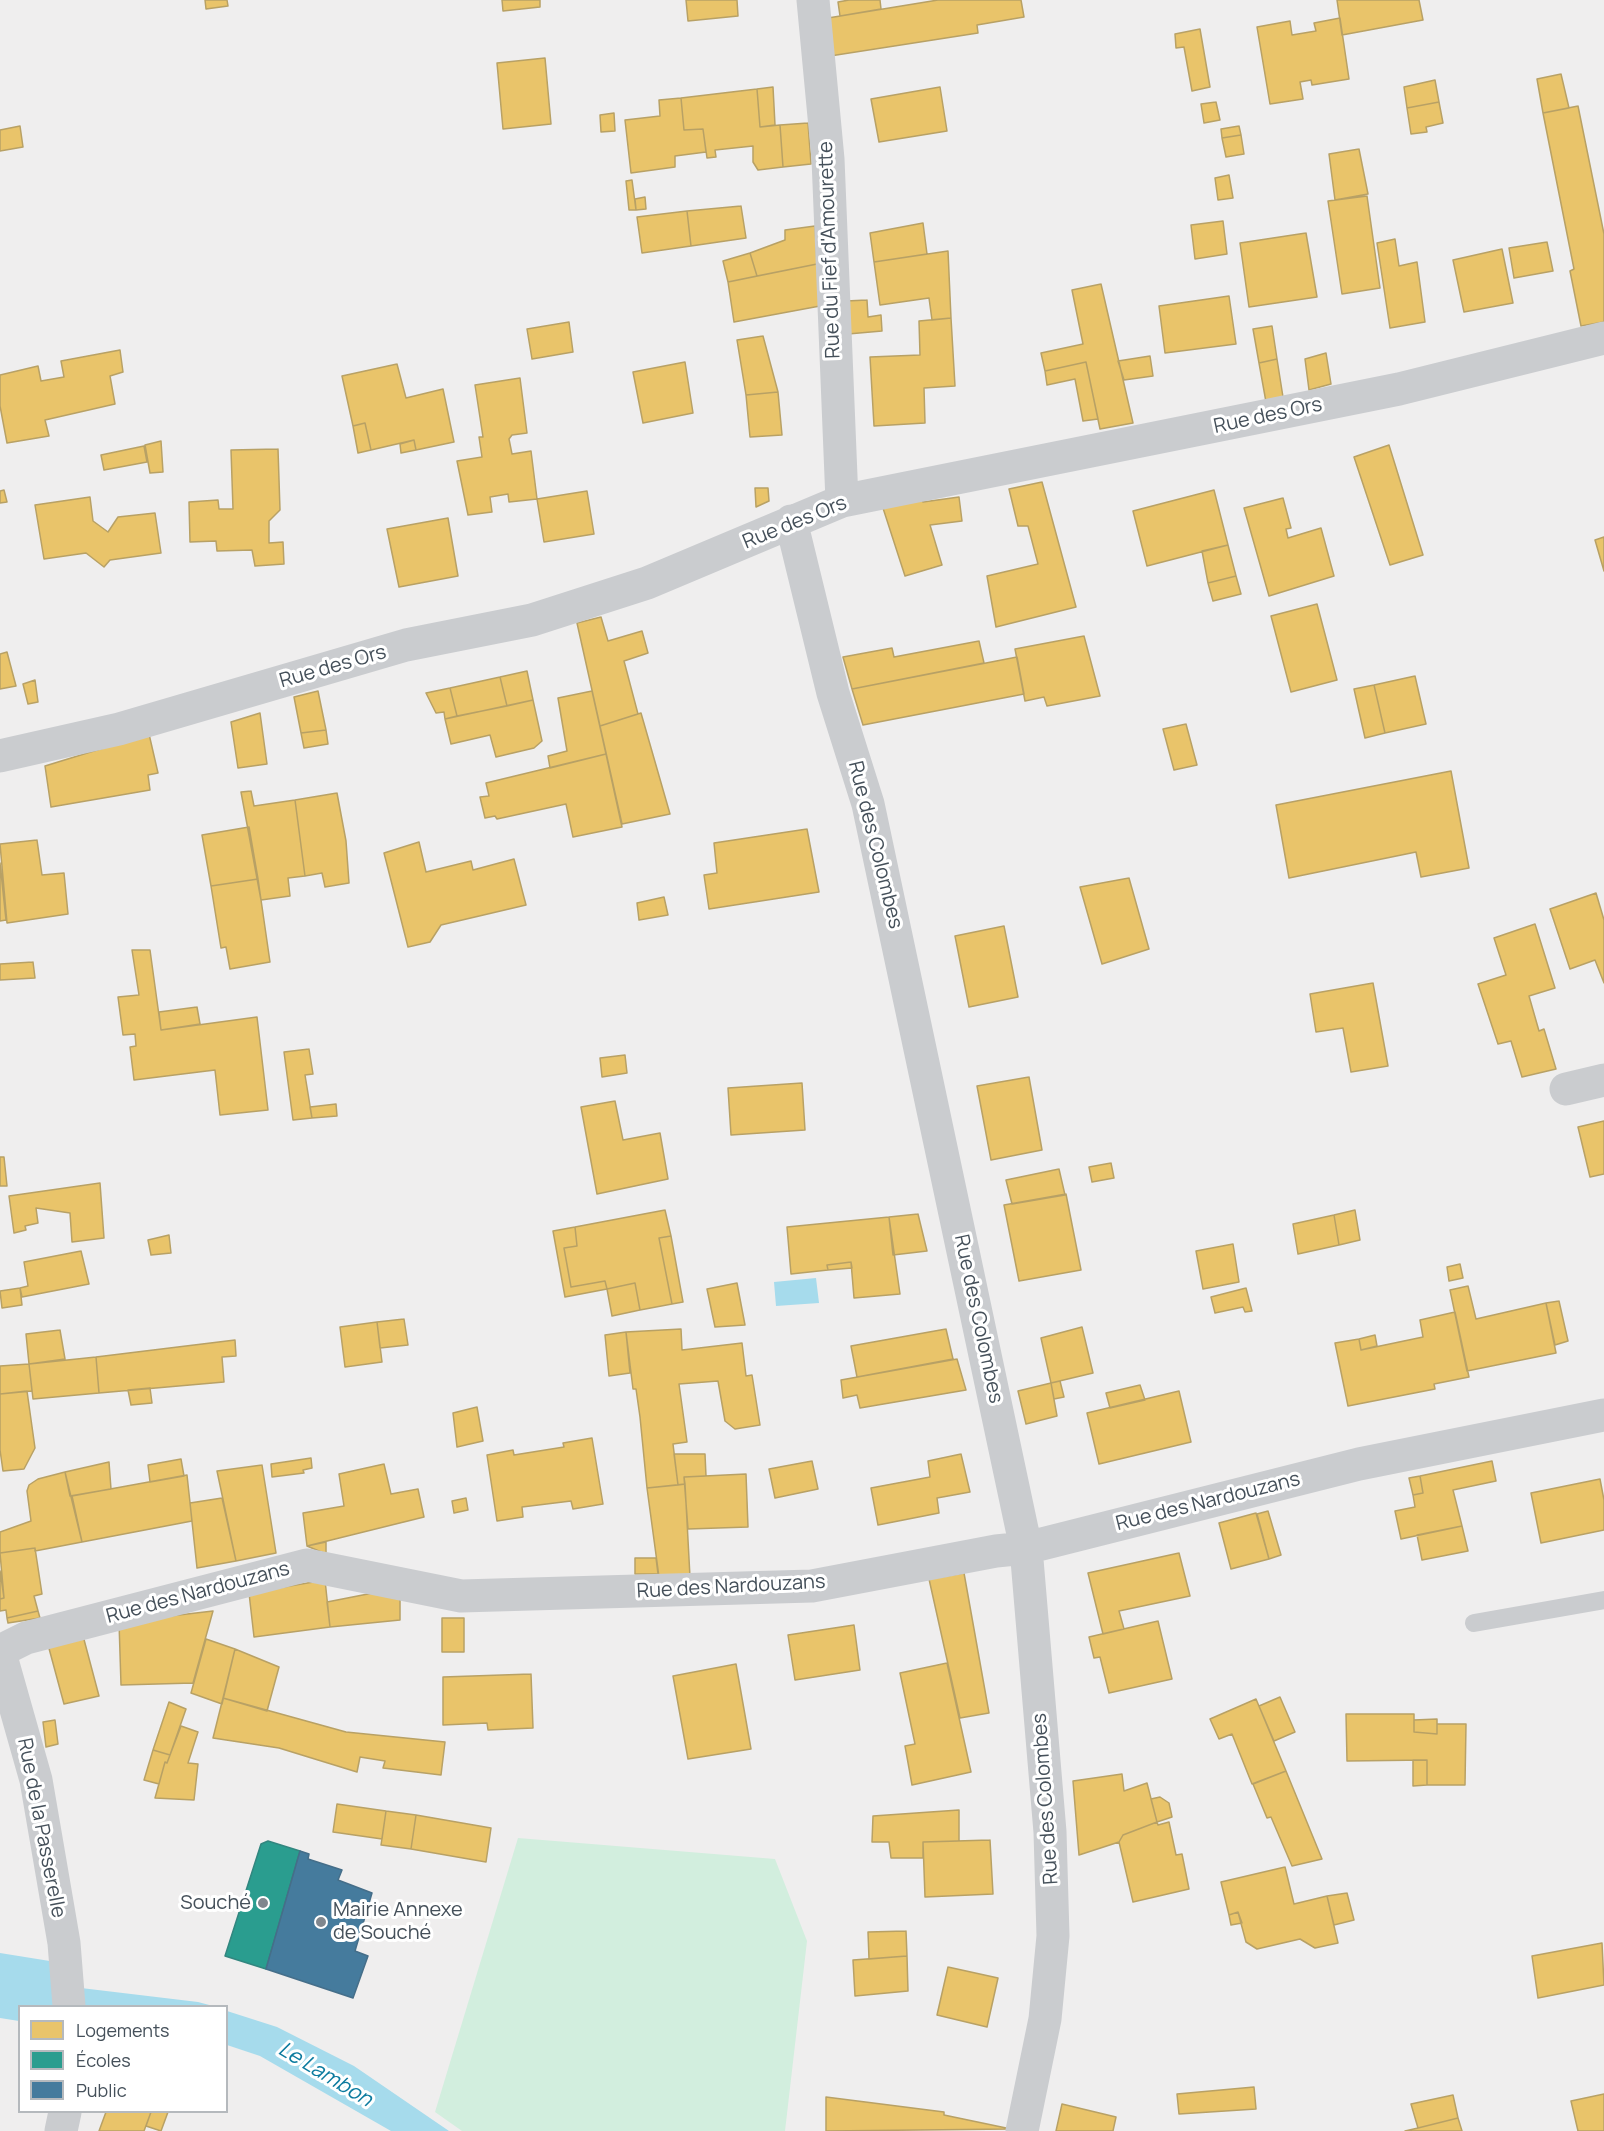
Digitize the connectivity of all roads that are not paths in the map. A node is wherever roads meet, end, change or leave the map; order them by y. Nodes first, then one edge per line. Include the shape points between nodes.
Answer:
1 (813, 0) edge
2 (1604, 338) edge
3 (842, 501) junction
4 (791, 521) junction
5 (0, 756) edge
6 (1604, 1080) edge
7 (1566, 1089) dead end
8 (1604, 1415) edge
9 (1026, 1548) junction
10 (1604, 1600) edge
11 (1474, 1623) dead end
12 (0, 1652) edge
13 (69, 2005) edge
14 (65, 2113) edge
15 (61, 2131) edge
16 (1022, 2131) edge

1 - 3 street, Rue du Fief d'Amourette via 828,159
2 - 3 street, Rue des Ors via 1399,389
3 - 4 street, Rue des Ors
4 - 5 street, Rue des Ors via 647,583 532,620 406,645 119,729
4 - 9 street, Rue des Colombes via 833,693 868,804
6 - 7 street
8 - 9 street, Rue des Nardouzans via 1359,1464
9 - 12 street, Rue des Nardouzans via 812,1586 461,1596 307,1565 26,1638
9 - 16 street, Rue des Colombes via 1050,1832 1053,1936 1046,2019
10 - 11 lane
12 - 13 street, Rue de la Passerelle via 36,1780
14 - 15 street

